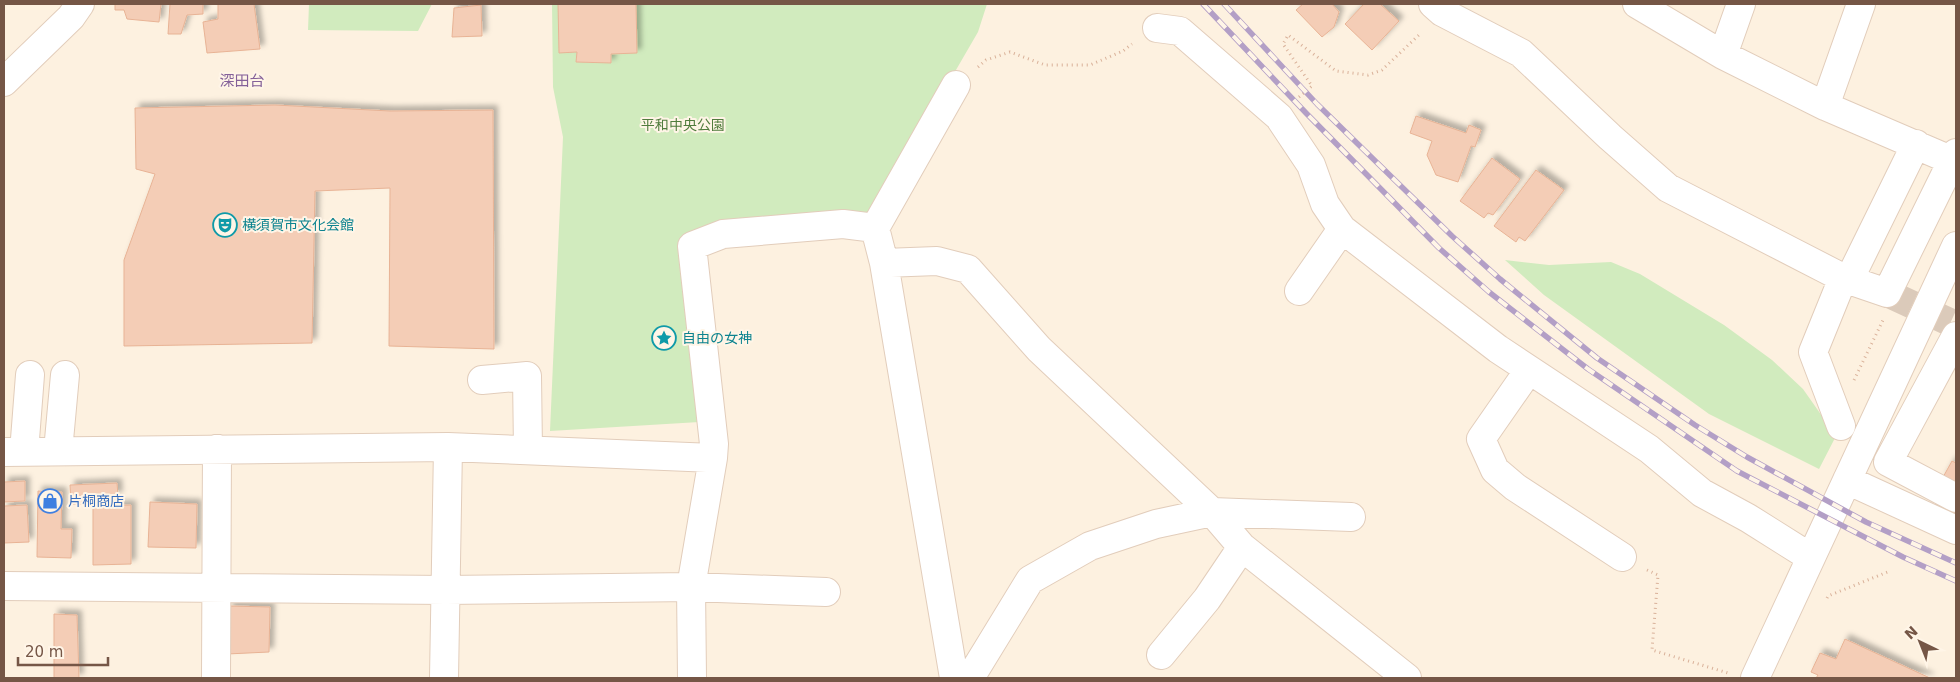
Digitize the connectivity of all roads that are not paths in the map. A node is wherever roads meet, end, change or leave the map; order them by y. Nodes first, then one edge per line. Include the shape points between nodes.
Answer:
1 (80, 4) edge
2 (1637, 4) edge
3 (1741, 4) edge
4 (1861, 4) edge
5 (1442, 7) edge
6 (1157, 28) road end
7 (1723, 55) junction
8 (4, 82) edge
9 (956, 85) road end
10 (1825, 106) junction
11 (1916, 144) junction
12 (1955, 157) edge
13 (875, 228) junction
14 (1342, 229) junction
15 (1956, 246) edge
16 (884, 263) junction
17 (1846, 279) junction
18 (1299, 290) dead end
19 (1956, 336) edge
20 (1529, 370) junction
21 (30, 375) dead end
22 (65, 375) dead end
23 (482, 380) dead end
24 (1839, 422) road end
25 (448, 447) junction
26 (217, 449) junction
27 (528, 450) junction
28 (58, 451) junction
29 (14, 452) edge
30 (714, 458) junction
31 (1846, 480) junction
32 (1956, 498) edge
33 (1212, 512) junction
34 (1351, 517) dead end
35 (1956, 530) edge
36 (1242, 547) junction
37 (1810, 557) junction
38 (1634, 564) road end
39 (4, 586) edge
40 (691, 587) junction
41 (216, 588) junction
42 (446, 590) junction
43 (826, 592) dead end
44 (1161, 655) dead end
45 (1744, 676) edge
46 (216, 678) edge
47 (444, 678) edge
48 (692, 678) edge
49 (954, 678) edge
50 (970, 678) edge
51 (1407, 678) edge

1 - 8 street via 71,17
2 - 7 street
3 - 7 street
4 - 10 street
5 - 17 street via 1521,53 1668,188
6 - 14 street via 1180,31 1279,116 1311,165 1325,204
7 - 10 street
9 - 13 street
10 - 11 street
11 - 12 street
11 - 17 street
12 - 17 street via 1886,303
13 - 16 street
13 - 30 street via 844,224 723,234 692,246
14 - 18 street
14 - 20 street
15 - 31 street
16 - 33 street via 937,261 968,269 1039,349
16 - 49 street
17 - 24 street via 1814,352
19 - 32 street via 1888,462
20 - 37 street via 1649,449 1702,494
20 - 38 street via 1481,440 1495,470 1515,487
21 - 29 street
22 - 28 street
23 - 27 street via 527,376
25 - 26 street
25 - 27 street
25 - 42 street
26 - 28 street
26 - 41 street
27 - 30 street
28 - 29 street
30 - 40 street
31 - 35 street
31 - 37 street
33 - 34 street
33 - 36 street
33 - 50 street via 1156,524 1090,546 1030,580
36 - 44 street via 1207,599
36 - 51 street
37 - 45 street
39 - 41 street
40 - 42 street
40 - 43 street
40 - 48 street
41 - 42 street
41 - 46 street
42 - 47 street

